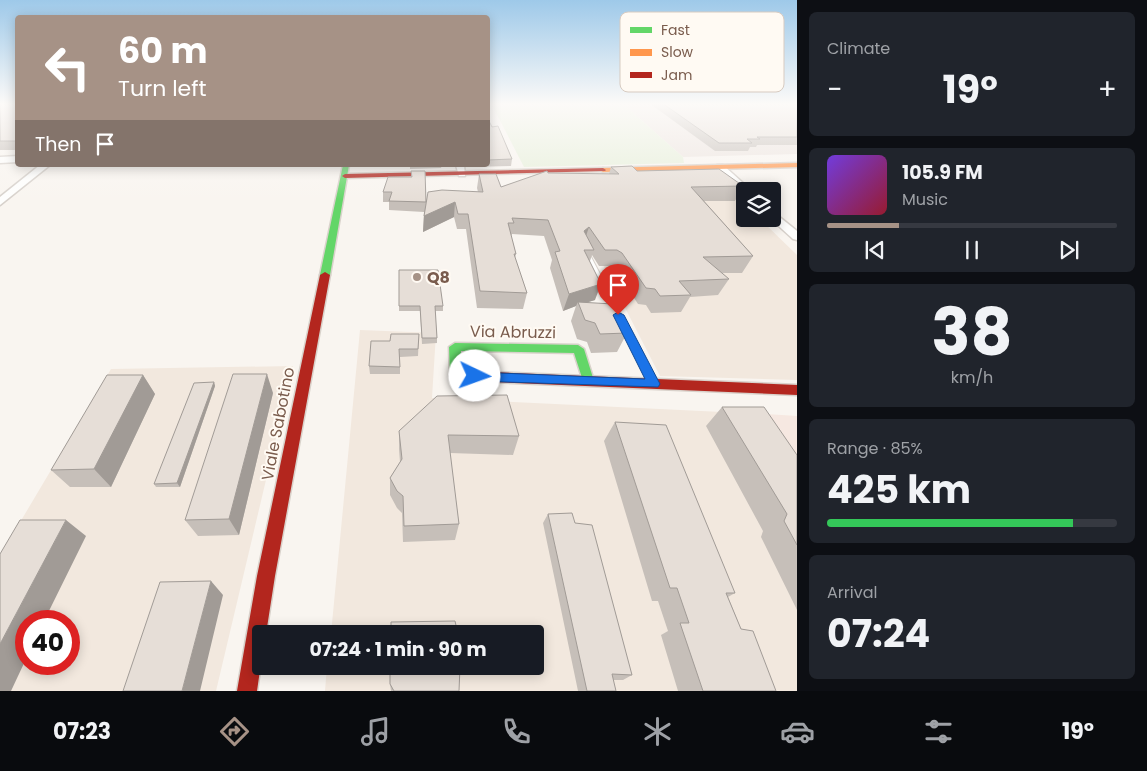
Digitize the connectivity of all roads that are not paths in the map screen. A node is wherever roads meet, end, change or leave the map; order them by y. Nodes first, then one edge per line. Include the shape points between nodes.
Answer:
1 (15, 159) edge
2 (0, 160) edge
3 (797, 165) edge
4 (44, 167) edge
5 (720, 167) junction
6 (461, 169) edge
7 (345, 170) edge
8 (737, 182) edge
9 (0, 202) edge
10 (781, 222) edge
11 (797, 237) edge
12 (583, 246) edge
13 (588, 381) junction
14 (654, 384) junction
15 (797, 390) edge
16 (247, 691) edge

1 - 2 street
3 - 5 street
4 - 9 street
5 - 6 street
5 - 8 street
6 - 7 street
7 - 16 street, Viale Sabotino via 266,576
10 - 11 street
12 - 14 lane
13 - 13 street, Via Abruzzi via 578,349 455,346 456,376
13 - 14 street, Via Abruzzi
14 - 15 street, Via Abruzzi

